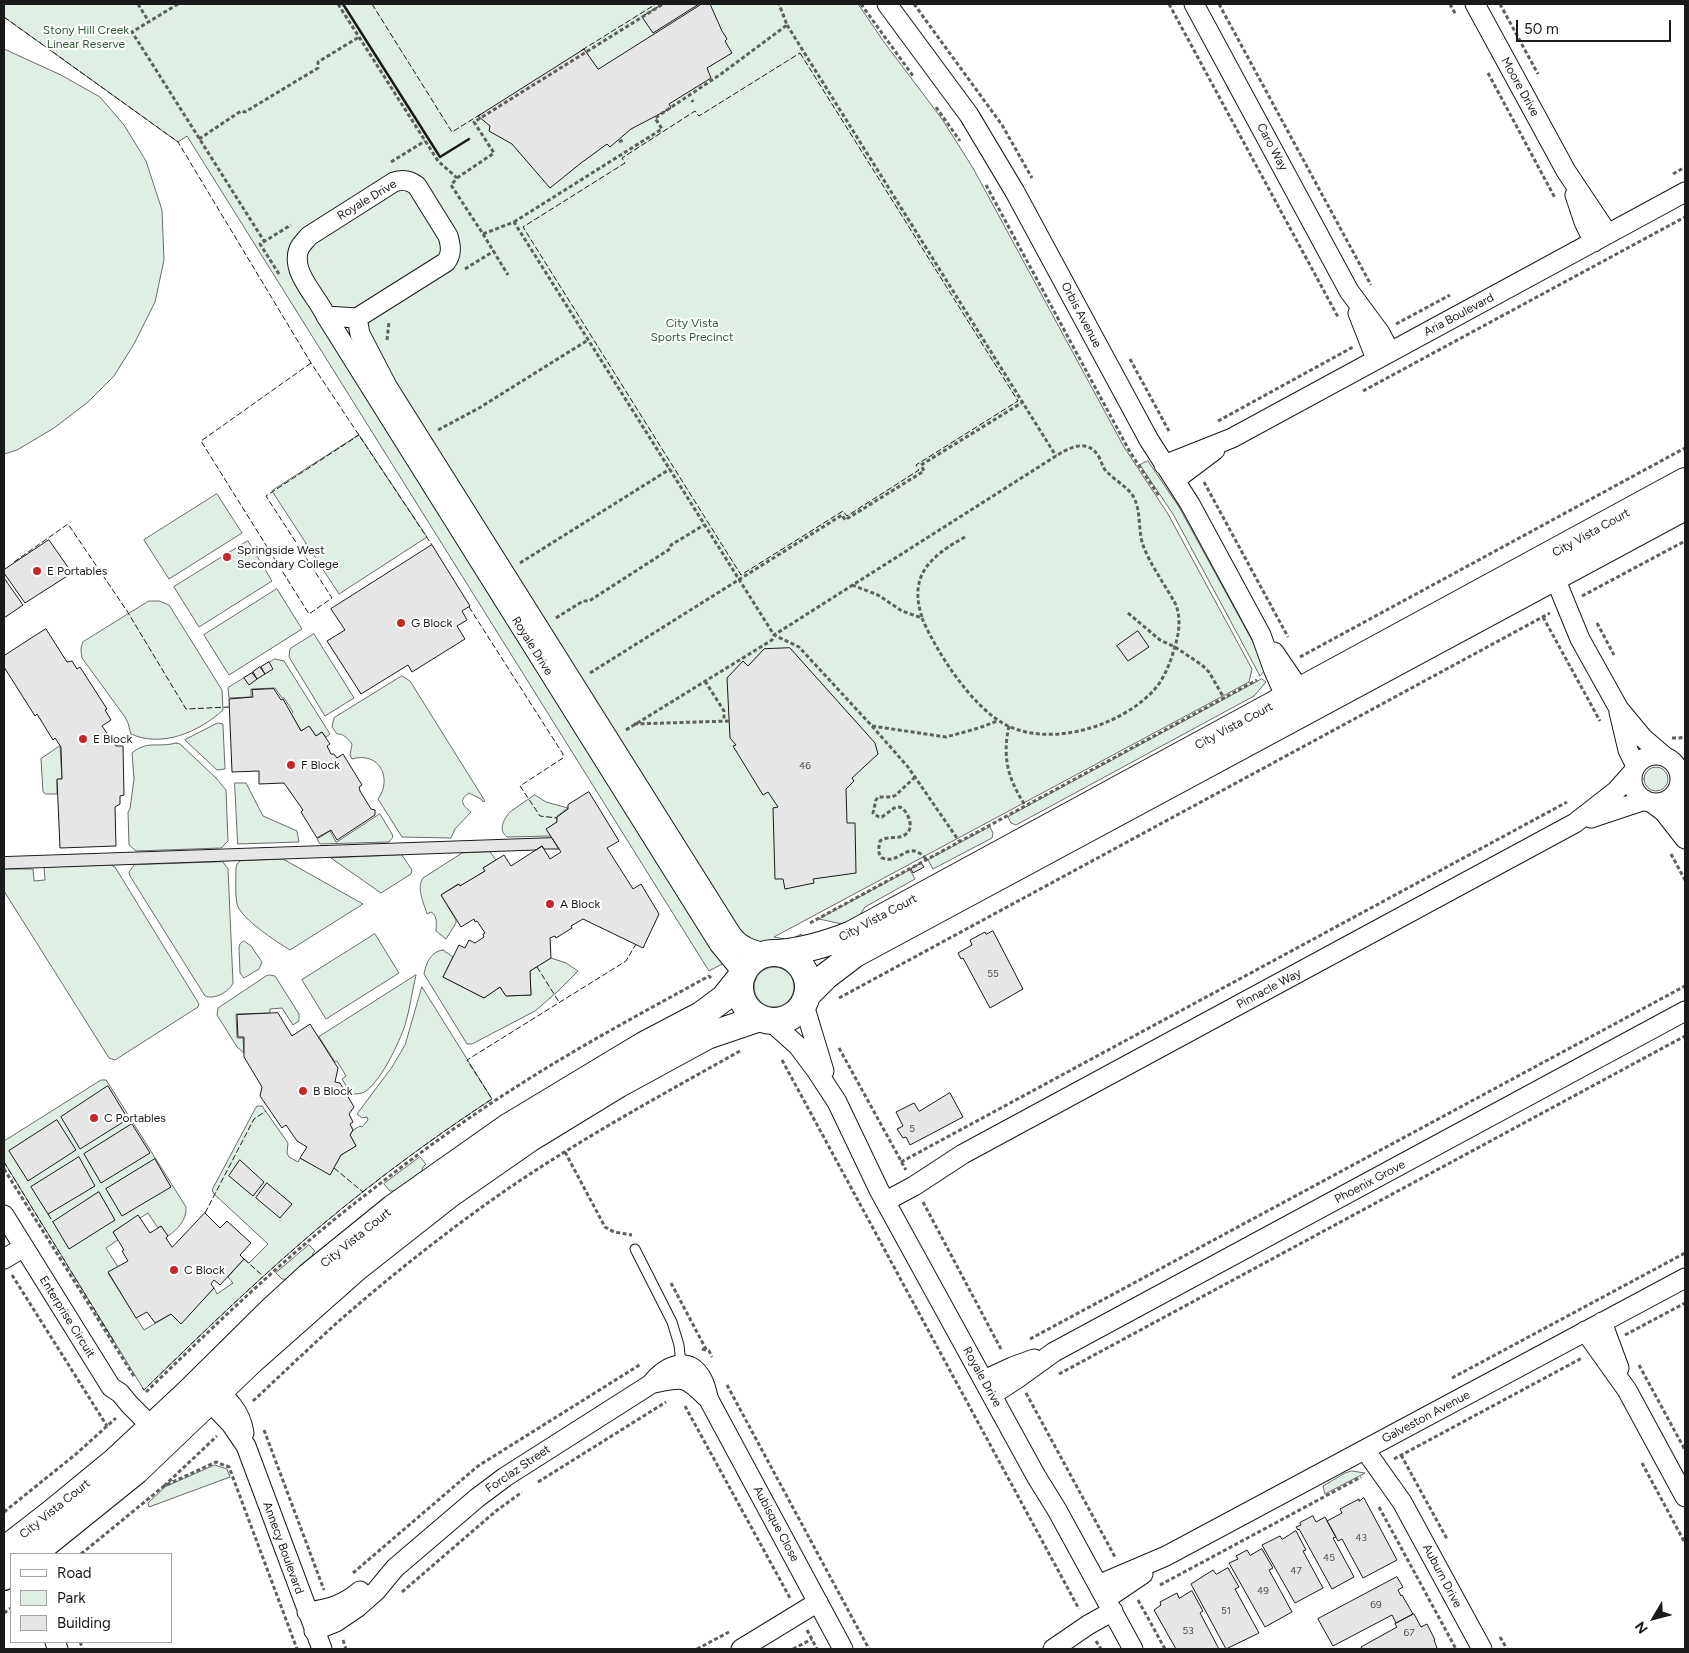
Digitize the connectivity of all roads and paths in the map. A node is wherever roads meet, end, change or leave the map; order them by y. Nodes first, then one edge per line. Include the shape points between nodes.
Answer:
1 (138, 4) edge
2 (178, 4) edge
3 (338, 4) edge
4 (663, 4) edge
5 (779, 4) edge
6 (861, 4) edge
7 (887, 4) edge
8 (914, 4) edge
9 (1169, 4) edge
10 (1194, 4) edge
11 (1219, 4) edge
12 (1450, 4) edge
13 (1475, 4) edge
14 (1460, 21) dead end
15 (149, 22) junction
16 (787, 25) junction
17 (359, 37) junction
18 (1488, 73) dead end
19 (917, 81) dead end
20 (935, 106) dead end
21 (199, 139) junction
22 (623, 140) dead end
23 (619, 142) dead end
24 (963, 147) dead end
25 (1685, 167) edge
26 (1669, 176) dead end
27 (457, 178) junction
28 (984, 182) dead end
29 (1035, 184) dead end
30 (1685, 192) edge
31 (1558, 203) dead end
32 (1685, 218) edge
33 (514, 222) junction
34 (483, 234) junction
35 (1601, 238) junction
36 (264, 241) dead end
37 (494, 251) junction
38 (460, 272) dead end
39 (508, 275) dead end
40 (1374, 292) dead end
41 (1452, 294) dead end
42 (326, 316) junction
43 (389, 317) dead end
44 (357, 318) junction
45 (1340, 321) dead end
46 (1363, 339) junction
47 (588, 340) junction
48 (386, 345) dead end
49 (1383, 356) junction
50 (1129, 357) dead end
51 (1358, 394) dead end
52 (1023, 402) junction
53 (1216, 422) dead end
54 (432, 423) dead end
55 (429, 436) junction
56 (1685, 448) edge
57 (1056, 456) junction
58 (1192, 459) junction
59 (1164, 464) junction
60 (670, 469) junction
61 (1175, 480) junction
62 (1685, 481) edge
63 (1164, 503) dead end
64 (1685, 507) edge
65 (704, 525) junction
66 (965, 537) dead end
67 (1685, 541) edge
68 (514, 555) dead end
69 (520, 564) junction
70 (522, 571) dead end
71 (1545, 575) junction
72 (739, 580) junction
73 (852, 585) junction
74 (1556, 610) junction
75 (1128, 613) dead end
76 (922, 618) junction
77 (1596, 622) dead end
78 (557, 626) dead end
79 (774, 635) junction
80 (1261, 635) junction
81 (1288, 638) dead end
82 (1175, 647) junction
83 (1614, 656) dead end
84 (1294, 658) junction
85 (583, 668) dead end
86 (1260, 678) dead end
87 (705, 681) junction
88 (1293, 694) junction
89 (1224, 698) junction
90 (1619, 709) junction
91 (998, 720) junction
92 (634, 724) junction
93 (871, 725) junction
94 (1009, 726) junction
95 (1604, 728) dead end
96 (1665, 735) dead end
97 (1685, 736) edge
98 (609, 741) junction
99 (1673, 756) edge
100 (1634, 769) junction
101 (915, 777) junction
102 (1679, 788) edge
103 (1572, 800) dead end
104 (1648, 802) junction
105 (1025, 805) junction
106 (1685, 819) edge
107 (1576, 823) junction
108 (1685, 839) edge
109 (959, 841) junction
110 (1668, 848) dead end
111 (926, 859) junction
112 (1685, 880) edge
113 (806, 926) dead end
114 (772, 954) junction
115 (743, 974) junction
116 (1685, 986) edge
117 (834, 992) dead end
118 (806, 999) junction
119 (1685, 1011) edge
120 (765, 1020) junction
121 (1685, 1036) edge
122 (836, 1043) dead end
123 (742, 1050) dead end
124 (780, 1057) dead end
125 (837, 1102) junction
126 (4, 1169) edge
127 (908, 1175) junction
128 (883, 1196) junction
129 (4, 1215) edge
130 (15, 1242) edge
131 (635, 1249) dead end
132 (4, 1259) edge
133 (4, 1278) edge
134 (1685, 1278) edge
135 (1685, 1303) edge
136 (1602, 1322) junction
137 (1585, 1331) junction
138 (1030, 1340) dead end
139 (679, 1345) junction
140 (1604, 1347) junction
141 (713, 1360) dead end
142 (1638, 1362) dead end
143 (681, 1371) junction
144 (1015, 1373) junction
145 (722, 1377) dead end
146 (1052, 1378) dead end
147 (111, 1387) junction
148 (988, 1387) junction
149 (210, 1392) junction
150 (144, 1394) dead end
151 (669, 1400) dead end
152 (253, 1401) dead end
153 (680, 1402) dead end
154 (121, 1413) junction
155 (107, 1426) junction
156 (147, 1432) junction
157 (1372, 1446) junction
158 (1685, 1450) edge
159 (1383, 1466) junction
160 (1685, 1497) edge
161 (1377, 1502) dead end
162 (4, 1512) edge
163 (13, 1553) edge
164 (34, 1553) edge
165 (83, 1553) edge
166 (9, 1557) edge
167 (395, 1568) junction
168 (4, 1577) edge
169 (348, 1577) dead end
170 (1127, 1578) junction
171 (1154, 1588) dead end
172 (402, 1592) dead end
173 (1109, 1604) junction
174 (821, 1608) junction
175 (307, 1612) junction
176 (805, 1626) junction
177 (314, 1631) junction
178 (351, 1636) dead end
179 (1094, 1637) edge
180 (344, 1643) dead end
181 (297, 1649) edge
182 (322, 1649) edge
183 (741, 1649) edge
184 (750, 1649) edge
185 (793, 1649) edge
186 (817, 1649) edge
187 (843, 1649) edge
188 (869, 1649) edge
189 (1053, 1649) edge
190 (1061, 1649) edge
191 (1133, 1649) edge
192 (1165, 1649) edge
193 (1456, 1649) edge
194 (1482, 1649) edge

1 - 15 path
2 - 15 path
3 - 17 path
4 - 27 path via 474,122 494,153
5 - 16 path
6 - 19 path
7 - 59 street, Orbis Avenue via 986,142
8 - 29 path via 1002,125
9 - 45 path
10 - 46 street, Caro Way via 1349,291
11 - 40 path
12 - 14 path
13 - 35 street, Moore Drive via 1566,171 1584,222
15 - 21 path via 132,32
16 - 33 path via 722,74 655,118 662,129
16 - 52 path
17 - 21 path via 318,62 318,68 245,112 241,111
17 - 27 path via 438,161
18 - 31 path
20 - 24 path
21 - 36 path
22 - 23 path
25 - 26 path
27 - 34 path via 451,185
28 - 63 path via 1130,452
30 - 35 street, Aria Boulevard
32 - 51 path
33 - 34 path
33 - 47 path
34 - 37 path
35 - 49 street, Aria Boulevard
37 - 38 path
37 - 39 path
41 - 46 path
42 - 44 street
42 - 44 street, Royale Drive via 299,269 297,258 300,248 309,236 327,224 394,182 407,180 417,186 448,236 451,244 449,258
42 - 115 street, Royale Drive via 719,944
43 - 48 path
44 - 55 street, Royale Drive via 360,334 373,360
46 - 49 street, Caro Way
46 - 53 path
47 - 55 path
47 - 60 path
49 - 58 street, Aria Boulevard
50 - 58 path via 1176,444 1181,440
52 - 57 path
52 - 72 path via 921,465 924,471 845,520 842,515
54 - 55 path
55 - 98 street, Royale Drive
56 - 84 path
57 - 73 path
57 - 82 path via 1082,445 1092,449 1104,469 1133,496 1143,545 1179,614
58 - 59 street, Aria Boulevard
58 - 61 street, Aria Boulevard
58 - 81 path
59 - 61 street, Orbis Avenue
60 - 65 path
60 - 69 path
61 - 80 street, Orbis Avenue
62 - 71 street, City Vista Court
64 - 71 street, City Vista Court
65 - 72 path
65 - 78 path via 589,601 583,601 553,619
66 - 76 path via 936,554 924,570 918,590
67 - 74 path
68 - 69 path
69 - 70 path
71 - 74 street
71 - 88 street, City Vista Court
71 - 118 street, City Vista Court via 855,954 826,976
72 - 79 path
72 - 85 path via 588,675
73 - 76 path
73 - 79 path
74 - 90 street via 1580,639
74 - 95 path
74 - 117 path via 838,998
75 - 82 path via 1160,640
76 - 91 path via 968,691 985,711
77 - 83 path
79 - 87 path via 772,640
79 - 93 path via 799,647
80 - 84 street, Orbis Avenue
80 - 88 street, Orbis Avenue via 1274,671
82 - 89 path via 1202,664
82 - 94 path via 1156,689 1114,718 1080,731 1051,735
84 - 88 street, Orbis Avenue
86 - 89 path
87 - 92 path
87 - 92 path via 727,721
88 - 114 street, City Vista Court via 852,934 812,948
89 - 105 path
90 - 99 street via 1643,738
90 - 100 street
91 - 93 path via 946,737
91 - 94 path
92 - 98 path
93 - 101 path
94 - 105 path via 1006,761 1011,781
96 - 97 path via 1670,738
98 - 114 street, Royale Drive via 737,942 749,949
99 - 100 street via 1648,756 1641,759
99 - 102 street via 1680,776
100 - 104 street via 1634,789
100 - 107 street, Pinnacle Way via 1616,791
101 - 109 path
101 - 111 path via 896,795 878,797 873,813 882,817 900,807 908,816 908,834 880,841 878,849 882,858 889,860 916,850
102 - 104 street via 1667,800
102 - 106 street
103 - 127 path
104 - 107 street, Pinnacle Way
104 - 108 street via 1664,812
105 - 109 path
107 - 127 street, Pinnacle Way via 963,1154
109 - 111 path
110 - 112 path
111 - 113 path
114 - 115 street via 756,958
114 - 118 street via 788,956 805,972 808,983
115 - 120 street via 740,985 743,1000 752,1013
115 - 149 street, City Vista Court via 724,998 701,1015 524,1117 393,1208 294,1289 254,1327
116 - 138 path
118 - 120 street via 790,1018
118 - 125 street via 819,1058
119 - 144 street, Phoenix Grove
120 - 125 street via 798,1046
120 - 149 street, City Vista Court via 716,1033 692,1044 529,1139 398,1233 251,1361
121 - 146 path
122 - 127 path
123 - 152 path via 622,1117 512,1186 370,1294
124 - 179 path
125 - 128 street, Royale Drive
126 - 150 path
127 - 128 street, Pinnacle Way
127 - 144 path
128 - 148 street, Royale Drive
129 - 130 street, Enterprise Circuit
130 - 132 street
130 - 147 street, Enterprise Circuit
131 - 139 lane via 672,1322
133 - 155 path via 11,1273
134 - 136 street, Galveston Avenue
135 - 140 path
136 - 137 street, Galveston Avenue
136 - 140 street
137 - 140 street
137 - 157 street, Galveston Avenue
139 - 141 path via 708,1351
139 - 143 lane
139 - 169 path via 657,1354 478,1466
140 - 159 path
140 - 160 street
142 - 158 path
143 - 167 street, Forclaz Street via 651,1384 505,1477
143 - 174 street, Aubisque Close via 709,1400
144 - 148 street, Phoenix Grove
144 - 170 path
145 - 188 path
147 - 154 street, Enterprise Circuit via 112,1398
147 - 156 street, Enterprise Circuit via 120,1393
148 - 173 street, Royale Drive
149 - 156 street, City Vista Court
149 - 164 street, City Vista Court via 136,1471
149 - 175 street, Annecy Boulevard via 234,1407 239,1416 246,1446
151 - 172 path via 521,1492
153 - 176 path via 686,1406
154 - 155 path
154 - 156 street, Enterprise Circuit
155 - 162 path
156 - 163 street, City Vista Court
157 - 159 street, Auburn Drive
157 - 170 street, Galveston Avenue
159 - 171 path
159 - 194 street, Auburn Drive
161 - 193 path
165 - 181 path via 164,1486 216,1462 229,1467
166 - 168 street, City Vista Court
167 - 175 street, Forclaz Street via 338,1606
167 - 177 street, Forclaz Street via 358,1607 336,1622
170 - 173 street, Galveston Avenue
170 - 192 path
173 - 179 street, Galveston Avenue
173 - 191 street, Royale Drive
174 - 176 street
174 - 187 street, Aubisque Close
175 - 177 street, Annecy Boulevard
176 - 183 street
176 - 184 street
176 - 185 path
176 - 186 path
177 - 182 street, Annecy Boulevard
178 - 180 path
179 - 189 street
179 - 190 street

